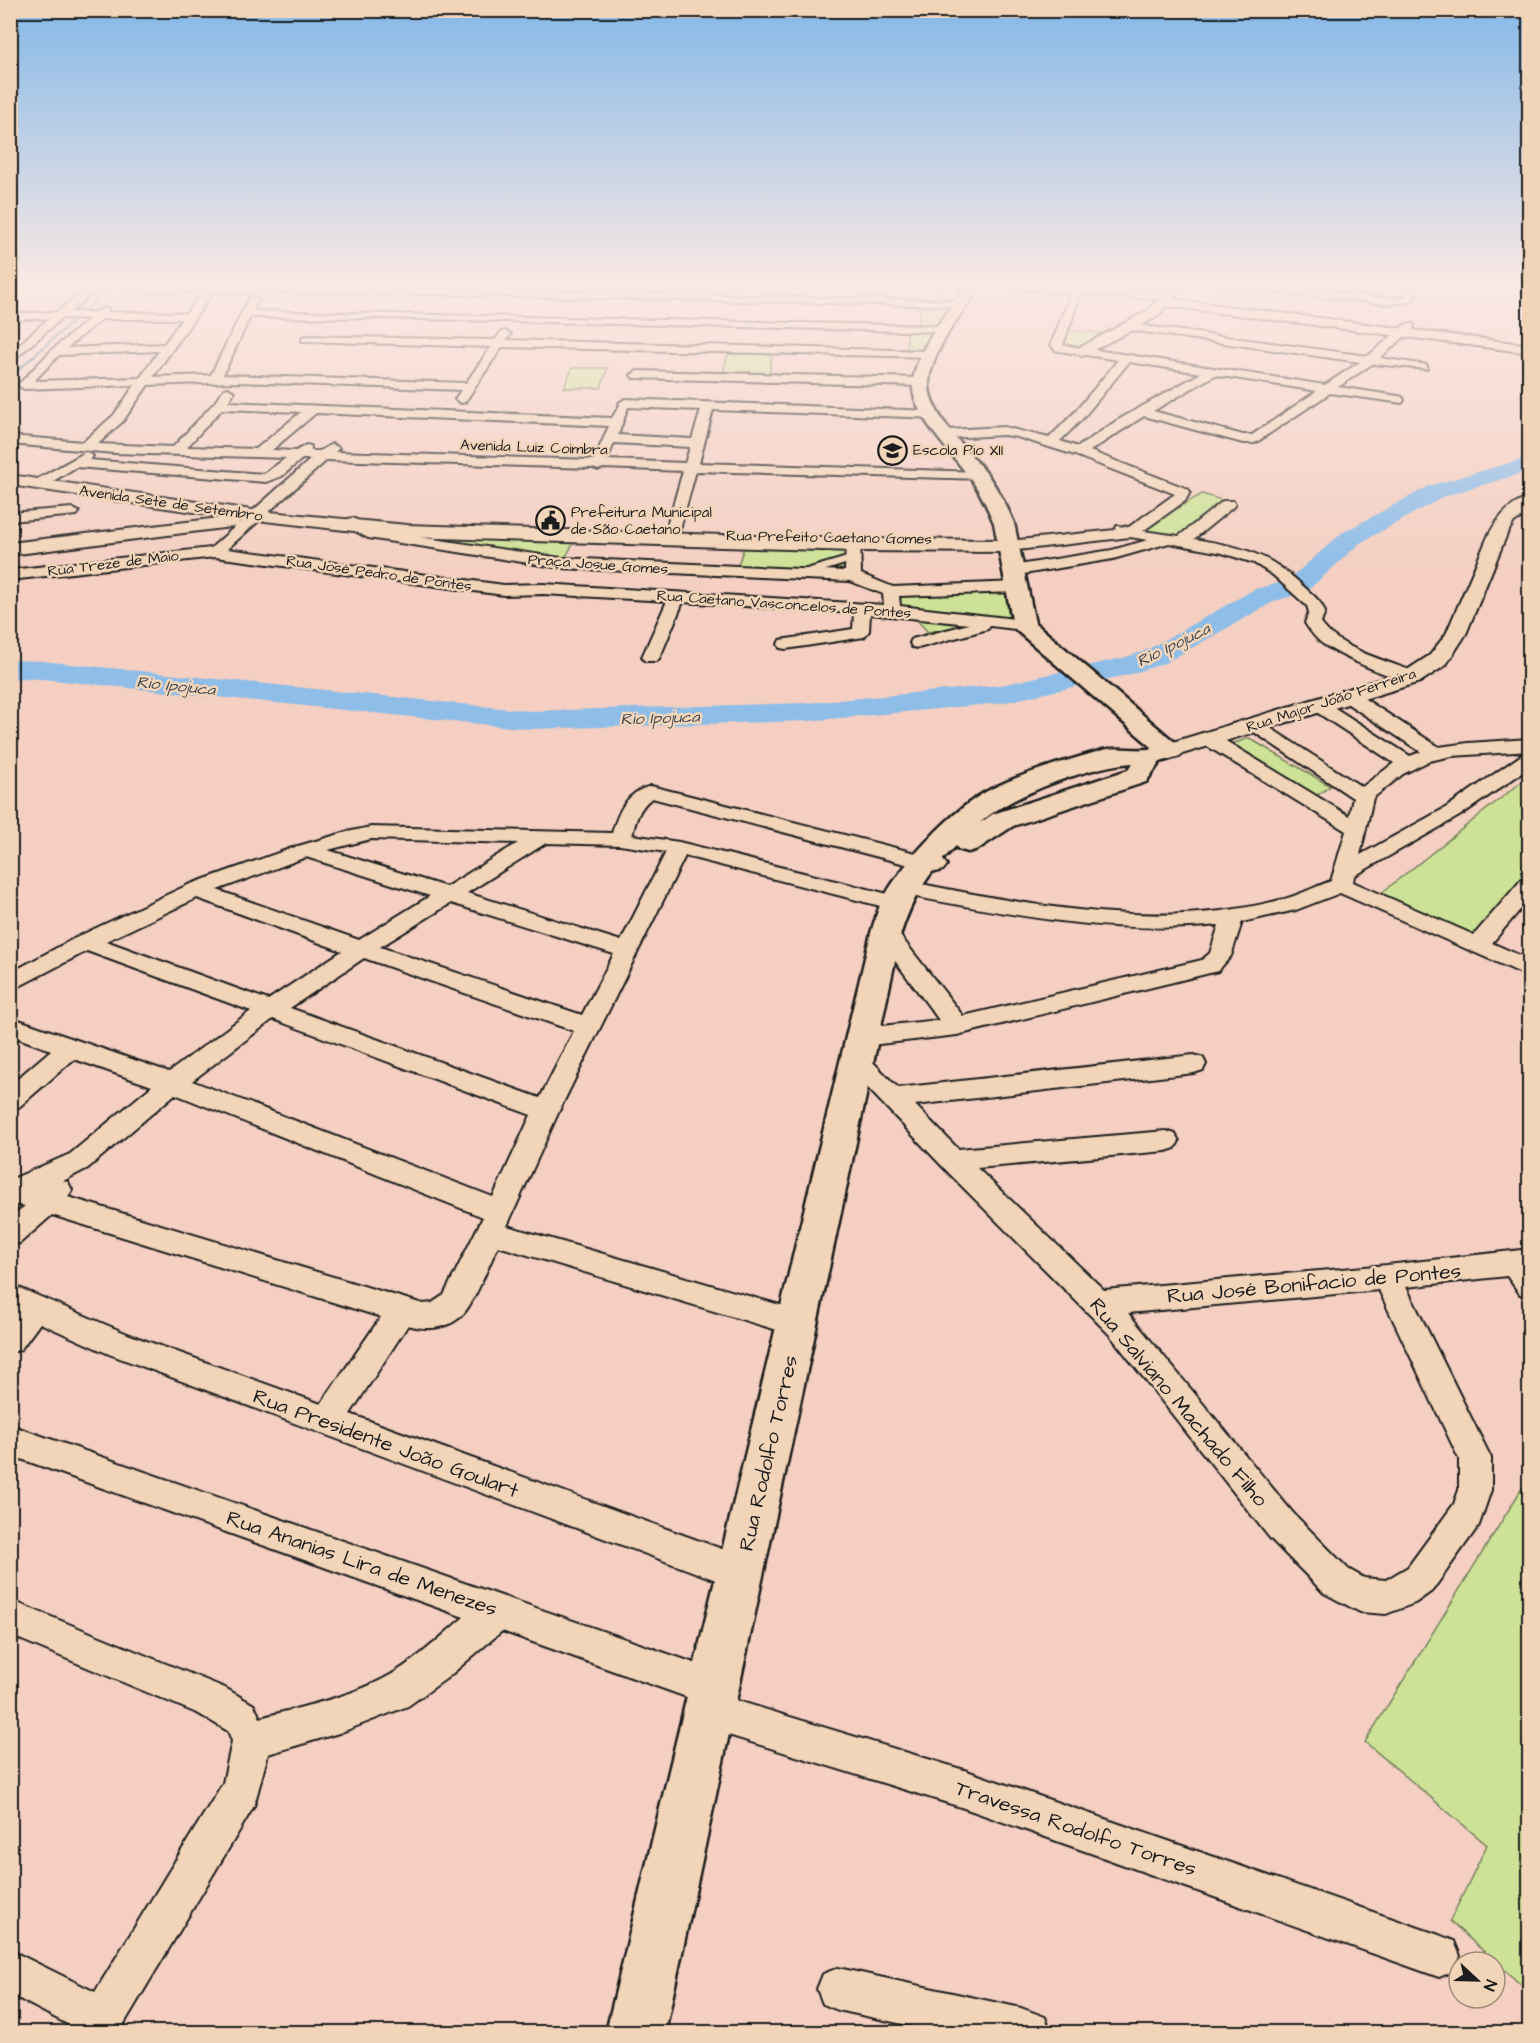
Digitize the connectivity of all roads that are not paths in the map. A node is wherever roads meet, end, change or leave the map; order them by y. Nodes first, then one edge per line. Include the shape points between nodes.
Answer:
1 (29, 379) edge
2 (203, 379) edge
3 (236, 379) edge
4 (393, 379) edge
5 (473, 379) edge
6 (617, 379) edge
7 (635, 379) edge
8 (652, 379) edge
9 (652, 379) edge
10 (766, 379) edge
11 (766, 379) edge
12 (908, 379) edge
13 (910, 379) edge
14 (910, 379) edge
15 (1113, 379) edge
16 (1199, 379) edge
17 (1262, 379) edge
18 (1342, 379) edge
19 (143, 381) junction
20 (777, 383) junction
21 (907, 383) junction
22 (633, 384) junction
23 (468, 387) junction
24 (1328, 389) junction
25 (1398, 400) dead end
26 (219, 405) junction
27 (314, 408) junction
28 (706, 409) junction
29 (1142, 412) junction
30 (452, 414) junction
31 (933, 416) junction
32 (1090, 417) junction
33 (1123, 423) junction
34 (946, 434) junction
35 (609, 439) junction
36 (10, 440) edge
37 (696, 443) junction
38 (1051, 443) junction
39 (97, 444) junction
40 (179, 447) junction
41 (265, 448) junction
42 (306, 450) junction
43 (330, 451) junction
44 (1080, 452) junction
45 (600, 461) junction
46 (73, 464) junction
47 (692, 464) junction
48 (977, 474) junction
49 (10, 480) edge
50 (37, 484) junction
51 (58, 488) junction
52 (1530, 503) edge
53 (1228, 504) dead end
54 (72, 512) dead end
55 (253, 515) junction
56 (13, 517) edge
57 (352, 524) joint
58 (1130, 530) junction
59 (426, 533) junction
60 (580, 534) junction
61 (672, 537) junction
62 (1173, 540) junction
63 (1008, 542) junction
64 (854, 547) junction
65 (10, 549) edge
66 (215, 552) junction
67 (561, 564) junction
68 (746, 573) junction
69 (797, 574) junction
70 (10, 575) edge
71 (853, 576) junction
72 (1015, 579) junction
73 (543, 589) junction
74 (891, 592) junction
75 (677, 598) junction
76 (737, 601) junction
77 (862, 608) junction
78 (892, 610) junction
79 (995, 621) junction
80 (1024, 625) junction
81 (918, 643) dead end
82 (786, 644) dead end
83 (651, 657) dead end
84 (1412, 677) junction
85 (1348, 696) junction
86 (1318, 705) junction
87 (1254, 726) junction
88 (1209, 739) junction
89 (1530, 745) edge
90 (1159, 754) junction
91 (1437, 754) junction
92 (1530, 758) edge
93 (1408, 764) junction
94 (1053, 775) junction
95 (1080, 795) junction
96 (1362, 796) junction
97 (1357, 829) junction
98 (544, 836) junction
99 (620, 839) junction
100 (679, 848) junction
101 (305, 850) junction
102 (1342, 879) junction
103 (1530, 884) edge
104 (910, 888) junction
105 (196, 890) junction
106 (453, 895) junction
107 (1233, 916) junction
108 (86, 942) junction
109 (1477, 946) junction
110 (361, 949) junction
111 (628, 951) junction
112 (1530, 969) edge
113 (10, 983) edge
114 (269, 1010) junction
115 (10, 1025) edge
116 (957, 1026) junction
117 (590, 1027) junction
118 (70, 1048) junction
119 (860, 1049) junction
120 (1194, 1064) dead end
121 (172, 1083) junction
122 (895, 1098) junction
123 (10, 1100) edge
124 (546, 1110) junction
125 (1166, 1141) dead end
126 (952, 1160) junction
127 (79, 1161) junction
128 (12, 1193) edge
129 (50, 1201) junction
130 (495, 1222) junction
131 (10, 1235) edge
132 (1525, 1270) edge
133 (1387, 1278) junction
134 (23, 1301) edge
135 (1098, 1303) junction
136 (402, 1310) junction
137 (797, 1323) junction
138 (10, 1340) edge
139 (327, 1422) junction
140 (10, 1440) edge
141 (741, 1572) junction
142 (498, 1611) junction
143 (10, 1617) edge
144 (711, 1700) junction
145 (251, 1740) junction
146 (1439, 1956) dead end
147 (10, 1971) edge
148 (838, 1989) dead end
149 (99, 2026) edge
150 (635, 2032) edge
151 (1030, 2032) edge

1 - 19 street via 24,385
2 - 19 street
3 - 26 street
4 - 23 street
5 - 23 street
6 - 22 street
7 - 22 street
8 - 22 street
9 - 22 street
10 - 20 street
11 - 20 street
12 - 21 street
13 - 21 main road
14 - 21 street
15 - 32 street
16 - 29 street
17 - 24 street
18 - 24 street
19 - 39 street
20 - 21 street
20 - 21 street
20 - 21 street via 857,416 878,414
20 - 28 street
21 - 31 street
21 - 31 main road via 922,395
22 - 28 street
22 - 30 street
22 - 35 street
23 - 30 street
24 - 25 street
24 - 29 street via 1255,439
26 - 27 street
26 - 40 street
27 - 30 street
27 - 41 street
28 - 37 street
29 - 33 street
31 - 34 main road
32 - 33 street
32 - 38 street
33 - 44 street
34 - 38 street via 1004,431
34 - 48 main road
35 - 37 street
35 - 45 street
36 - 39 street, Avenida Luiz Coimbra
37 - 47 street
38 - 44 street
39 - 40 street, Avenida Luiz Coimbra
39 - 46 street
40 - 41 street, Avenida Luiz Coimbra
41 - 42 street, Avenida Luiz Coimbra
42 - 43 street, Avenida Luiz Coimbra
42 - 46 street via 272,477 260,479
43 - 45 street, Avenida Luiz Coimbra
43 - 55 street
44 - 58 street, Rua Prefeito Caetano Gomes via 1183,492 1180,498
45 - 47 street, Avenida Luiz Coimbra
46 - 50 street
47 - 48 street, Avenida Luiz Coimbra
47 - 61 street
48 - 63 main road via 998,509
49 - 50 street, Avenida Sete de Setembro
50 - 51 street, Avenida Sete de Setembro
51 - 55 street, Avenida Sete de Setembro
51 - 56 street
52 - 84 street, Rua Major João Ferreira via 1507,519 1498,534 1456,634 1438,660
53 - 62 street
54 - 56 street
55 - 57 street, Avenida Sete de Setembro
55 - 65 street via 231,522
55 - 66 street
57 - 59 street, Rua Prefeito Caetano Gomes
58 - 62 street
58 - 63 street, Rua Prefeito Caetano Gomes
59 - 60 street, Rua Prefeito Caetano Gomes
59 - 67 street, Praça Josue Gomes
60 - 61 street, Rua Prefeito Caetano Gomes
60 - 67 street
61 - 64 street, Rua Prefeito Caetano Gomes
62 - 72 street
62 - 84 street via 1259,560 1274,568 1314,604 1317,612 1313,623 1321,636
63 - 64 street, Rua Prefeito Caetano Gomes
63 - 72 main road
64 - 69 street
64 - 71 street
66 - 70 street, Rua Treze de Maio
66 - 73 street, Rua José Pedro de Pontes via 504,590
67 - 68 street, Praça Josue Gomes
67 - 73 street
68 - 69 street, Praça Josue Gomes
68 - 76 street
69 - 71 street, Praça Josue Gomes
71 - 74 street
72 - 74 street
72 - 80 main road
73 - 75 street, Rua Caetano Vasconcelos de Pontes
74 - 78 street
75 - 76 street, Rua Caetano Vasconcelos de Pontes
75 - 83 street
76 - 77 street, Rua Caetano Vasconcelos de Pontes
77 - 78 street, Rua Caetano Vasconcelos de Pontes
77 - 82 street via 858,633
78 - 79 street, Rua Caetano Vasconcelos de Pontes
79 - 80 street, Rua Caetano Vasconcelos de Pontes
79 - 81 street
80 - 90 main road via 1124,708
84 - 85 street, Rua Major João Ferreira
85 - 86 street, Rua Major João Ferreira
85 - 91 street
86 - 87 street, Rua Major João Ferreira
86 - 93 street
87 - 88 street, Rua Major João Ferreira
87 - 96 street
88 - 90 street, Rua Major João Ferreira
88 - 97 street
89 - 91 street
90 - 94 main road, Rua Major João Ferreira via 1119,755
90 - 95 main road via 1137,776
91 - 93 street
92 - 102 street via 1454,811
93 - 96 street
94 - 95 main road
94 - 104 main road, Rua Major João Ferreira via 999,796 973,814
95 - 104 main road via 1003,820
96 - 97 street
97 - 102 street
98 - 99 street
98 - 101 street via 371,833
98 - 106 street
99 - 100 street
99 - 104 street via 632,807 643,793 663,793
100 - 104 street
100 - 111 street
101 - 105 street
101 - 106 street
102 - 107 street via 1282,907
102 - 109 street
103 - 109 street
104 - 107 street via 1023,911 1112,919 1177,921
104 - 116 street
104 - 119 main road, Rua Rodolfo Torres
105 - 108 street
105 - 110 street
106 - 110 street
106 - 111 street
107 - 116 street via 1220,956 1210,966
108 - 113 street
108 - 114 street
109 - 112 street
110 - 114 street
110 - 117 street
111 - 117 street
114 - 121 street
114 - 124 street
115 - 118 street
116 - 119 street
117 - 124 street
118 - 121 street
118 - 123 street
119 - 122 street, Rua Salviano Machado Filho
119 - 137 main road, Rua Rodolfo Torres
120 - 122 street
121 - 127 street
121 - 130 street
122 - 126 street, Rua Salviano Machado Filho
124 - 130 street
125 - 126 street
126 - 135 street, Rua Salviano Machado Filho
127 - 128 street
127 - 129 street
128 - 129 street
129 - 131 street
129 - 136 street
130 - 136 street via 454,1304 434,1316 423,1317
130 - 137 street
132 - 133 street, Rua José Bonifacio de Pontes
133 - 135 street, Rua José Bonifacio de Pontes
133 - 135 street, Rua Salviano Machado Filho via 1475,1458 1475,1490 1467,1513 1420,1579 1386,1597 1360,1595 1336,1581 1281,1525 1121,1326
134 - 138 street
134 - 139 street, Rua Presidente João Goulart via 120,1345
136 - 139 street
137 - 141 main road, Rua Rodolfo Torres
139 - 141 street, Rua Presidente João Goulart
140 - 142 street, Rua Ananias Lira de Menezes
141 - 144 main road, Rua Rodolfo Torres
142 - 144 street, Rua Ananias Lira de Menezes
142 - 145 street via 395,1693
143 - 145 street via 212,1701 241,1718
144 - 146 street, Travessa Rodolfo Torres
144 - 150 main road, Rua Rodolfo Torres
145 - 149 street via 240,1792
147 - 149 street
148 - 151 street

